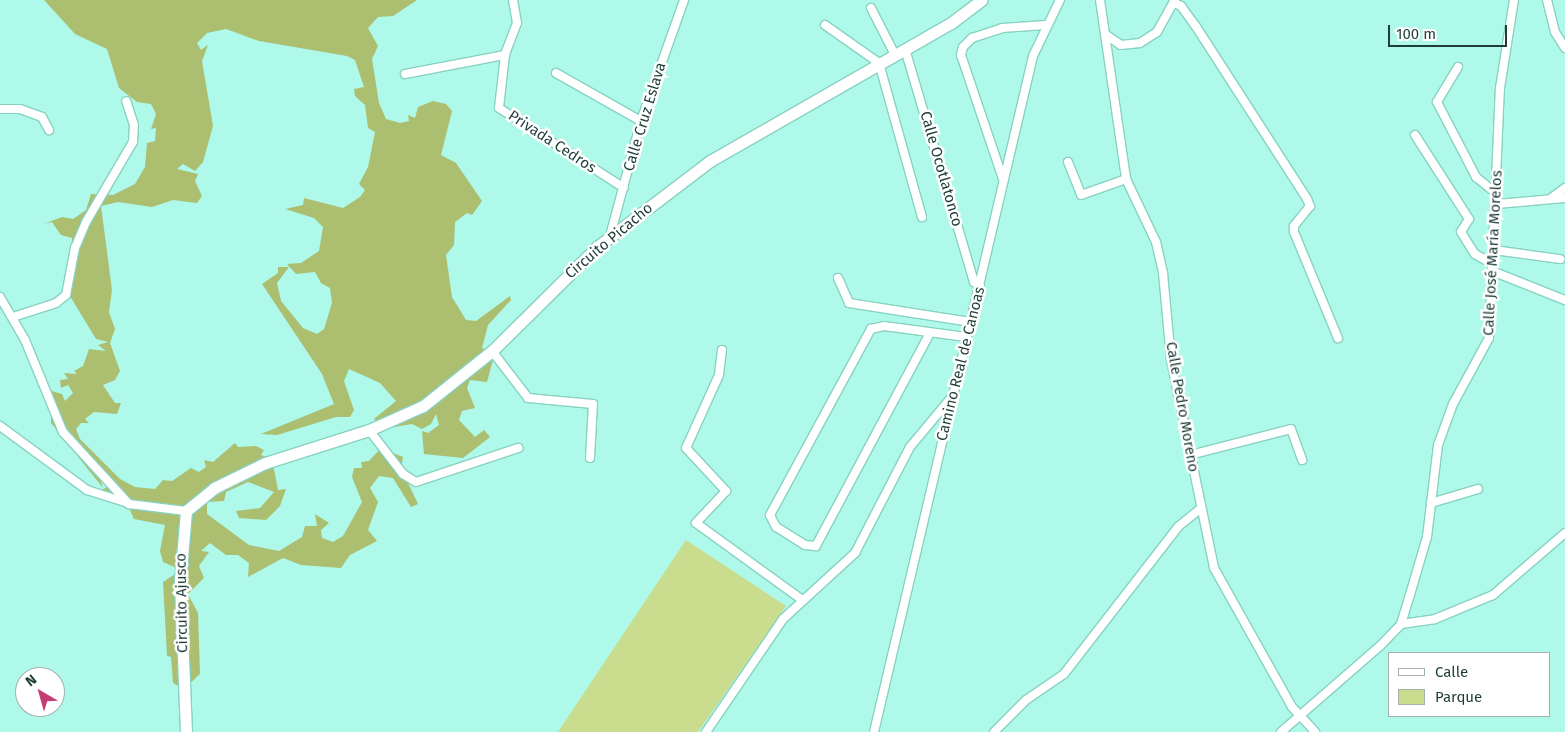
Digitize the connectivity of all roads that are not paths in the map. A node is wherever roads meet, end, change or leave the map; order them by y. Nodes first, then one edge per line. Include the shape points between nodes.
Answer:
1 (514, 0) edge
2 (684, 0) edge
3 (980, 0) edge
4 (1060, 0) edge
5 (1100, 0) edge
6 (1514, 0) edge
7 (1547, 0) edge
8 (1174, 1) edge
9 (871, 8) dead end
10 (825, 25) dead end
11 (1046, 25) junction
12 (1106, 34) junction
13 (1565, 48) edge
14 (900, 52) junction
15 (505, 55) junction
16 (878, 64) junction
17 (1458, 67) dead end
18 (556, 73) dead end
19 (405, 74) dead end
20 (126, 101) dead end
21 (0, 109) edge
22 (641, 121) junction
23 (49, 130) dead end
24 (1415, 135) dead end
25 (1068, 162) dead end
26 (1126, 179) junction
27 (1003, 181) junction
28 (624, 188) junction
29 (1565, 188) edge
30 (1497, 194) junction
31 (1565, 198) edge
32 (1550, 199) junction
33 (1497, 204) junction
34 (922, 217) dead end
35 (610, 236) junction
36 (1494, 250) junction
37 (1560, 259) dead end
38 (1492, 268) junction
39 (838, 278) dead end
40 (980, 286) junction
41 (0, 297) edge
42 (1565, 300) edge
43 (13, 317) junction
44 (971, 322) junction
45 (930, 333) junction
46 (966, 337) junction
47 (1338, 338) dead end
48 (722, 350) dead end
49 (492, 351) junction
50 (954, 396) junction
51 (0, 426) edge
52 (369, 430) junction
53 (518, 448) dead end
54 (1190, 455) junction
55 (590, 458) dead end
56 (1302, 460) dead end
57 (1478, 489) dead end
58 (1431, 503) junction
59 (129, 504) junction
60 (1200, 508) junction
61 (186, 511) junction
62 (1565, 533) edge
63 (801, 600) junction
64 (1401, 624) junction
65 (1301, 718) junction
66 (1314, 731) edge
67 (186, 732) edge
68 (706, 732) edge
69 (874, 732) edge
70 (994, 732) edge
71 (1281, 732) edge

1 - 15 street, Privada Cedros via 517,22
2 - 22 street, Calle Cruz Eslava
3 - 14 main road, Circuito Picacho
4 - 11 street, Camino Real de Canoas
5 - 12 street, Calle Pedro Moreno
6 - 30 street, Calle José María Morelos via 1500,88
7 - 13 street via 1555,32
8 - 12 street via 1157,32 1140,43 1121,45
8 - 47 street via 1194,25 1310,206 1294,226 1294,232
9 - 14 street, Calle Ocotlatonco
10 - 16 street
11 - 27 street, Camino Real de Canoas via 1033,56
11 - 27 street via 1002,28 972,38 961,55
12 - 26 street, Calle Pedro Moreno
14 - 16 main road, Circuito Picacho
14 - 40 street, Calle Ocotlatonco via 974,282
15 - 19 street
15 - 28 street, Privada Cedros via 499,108
16 - 34 street
16 - 35 main road, Circuito Picacho via 710,161
17 - 30 street via 1437,102 1476,176
18 - 22 street
20 - 43 street via 134,125 133,142 78,239 66,295 56,303
21 - 23 street via 20,109 42,117
22 - 28 street, Calle Cruz Eslava
24 - 38 street via 1469,219 1461,232 1476,254
25 - 26 street via 1081,195
26 - 54 street, Calle Pedro Moreno via 1156,242 1163,273 1171,360
27 - 40 street, Camino Real de Canoas
28 - 35 street, Calle Cruz Eslava
29 - 32 street
30 - 33 street, Calle José María Morelos
31 - 32 street
32 - 33 street
33 - 36 street, Calle José María Morelos
35 - 49 main road, Circuito Picacho
36 - 37 street
36 - 38 street, Calle José María Morelos
38 - 42 street
38 - 58 street, Calle José María Morelos via 1489,338 1453,404 1441,437
39 - 44 street via 849,303
40 - 44 street, Camino Real de Canoas
41 - 43 street
43 - 59 street via 63,432
44 - 46 street, Camino Real de Canoas
45 - 45 street via 816,546 805,545 776,528 770,515 863,337 872,329 884,326
45 - 46 street
46 - 50 street, Camino Real de Canoas
48 - 63 street via 719,375 686,448 726,491 696,523
49 - 52 main road, Circuito Picacho via 423,406
49 - 55 street via 528,398 593,404
50 - 63 street via 910,447 855,553
50 - 69 street, Camino Real de Canoas
51 - 59 street via 87,490
52 - 53 street via 403,474 416,482
52 - 61 main road, Circuito Picacho via 265,463 214,488
54 - 56 street via 1291,429
54 - 60 street, Calle Pedro Moreno
57 - 58 street
58 - 64 street, Calle José María Morelos via 1422,560
59 - 61 street
60 - 65 street, Calle Pedro Moreno via 1214,568
60 - 70 street via 1179,526 1064,674 1026,700
61 - 67 main road, Circuito Ajusco via 180,581
62 - 64 street via 1493,595 1436,619
63 - 68 street via 754,658
64 - 65 street, Calle José María Morelos
65 - 66 street, Calle Pedro Moreno
65 - 71 street, Calle José María Morelos

